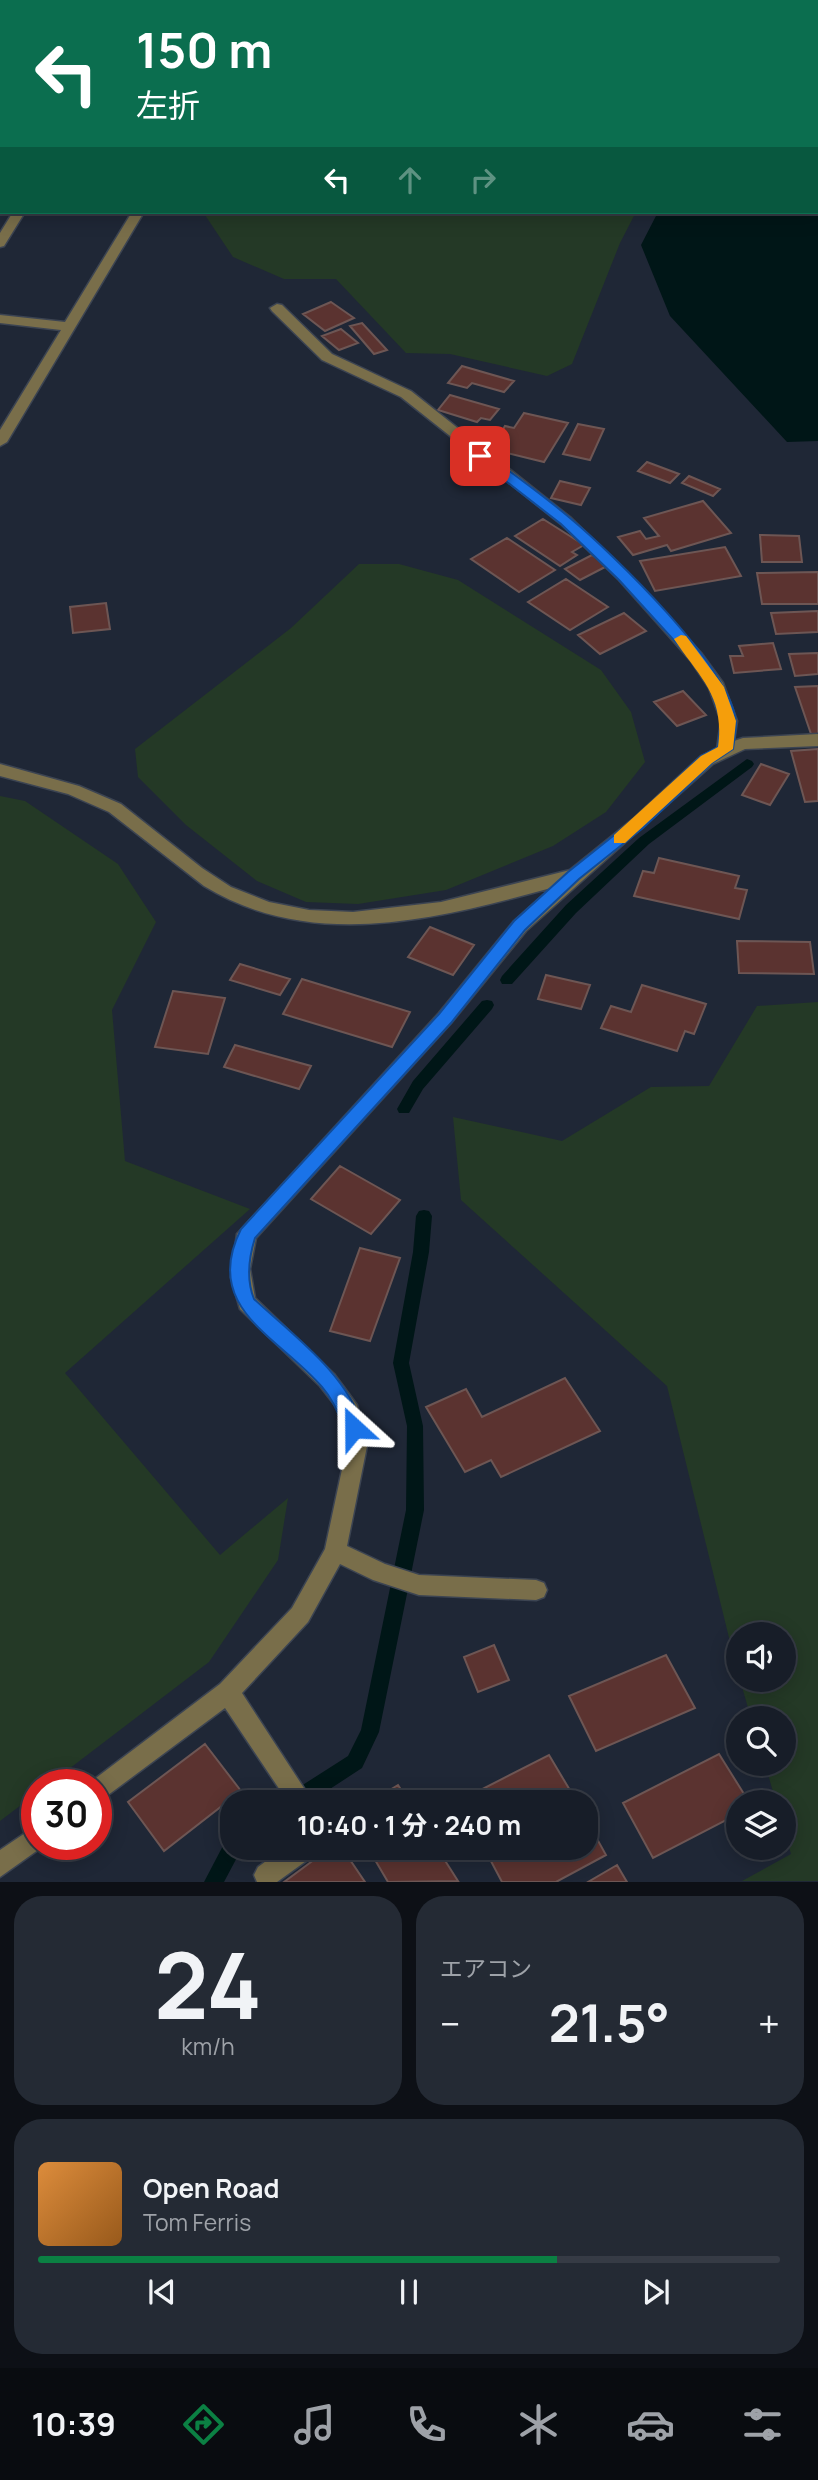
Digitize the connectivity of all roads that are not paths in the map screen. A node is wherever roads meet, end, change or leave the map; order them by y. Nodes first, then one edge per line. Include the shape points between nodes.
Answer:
1 (18, 214) edge
2 (137, 214) edge
3 (0, 243) edge
4 (276, 308) dead end
5 (0, 319) edge
6 (71, 327) junction
7 (0, 442) edge
8 (818, 740) edge
9 (725, 749) junction
10 (0, 770) edge
11 (574, 876) junction
12 (335, 1551) junction
13 (537, 1590) dead end
14 (228, 1692) junction
15 (112, 1780) edge
16 (292, 1790) edge
17 (21, 1849) edge
18 (288, 1860) edge
19 (0, 1865) edge
20 (266, 1875) dead end

1 - 3 street
2 - 6 street
4 - 9 street via 327,357 406,394 566,521 624,577 717,687 729,721
5 - 6 street
6 - 7 street
8 - 9 street via 758,742
9 - 11 street
10 - 11 street via 85,793 117,809 224,890 270,910 304,918 350,920 471,904
11 - 12 street via 520,926 445,1018 247,1234 240,1279 247,1303 327,1380 347,1405 354,1428 353,1473
12 - 13 street via 419,1585
12 - 14 street via 300,1615
14 - 15 street
14 - 16 street
17 - 19 street
18 - 20 street

